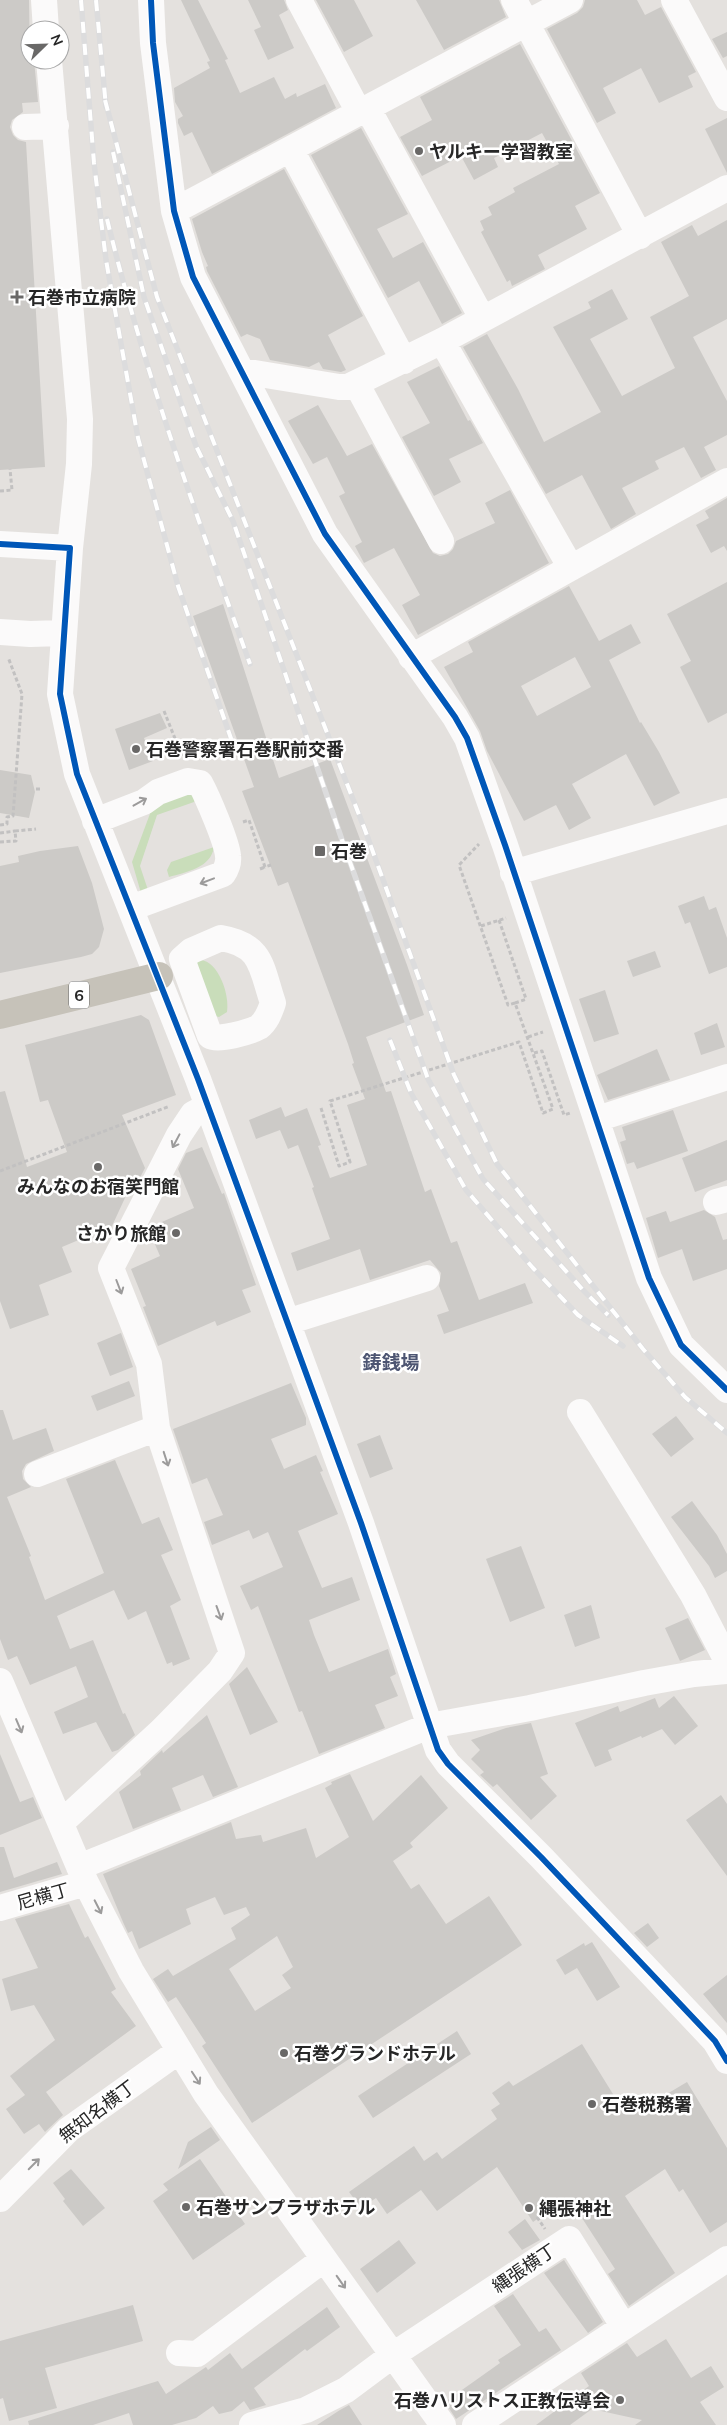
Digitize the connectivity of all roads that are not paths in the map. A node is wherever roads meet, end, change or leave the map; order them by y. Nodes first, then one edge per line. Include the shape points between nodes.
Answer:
1 (44, 0) edge
2 (152, 0) edge
3 (299, 0) edge
4 (514, 0) edge
5 (570, 0) edge
6 (674, 0) edge
7 (45, 20) edge
8 (526, 23) junction
9 (50, 70) edge
10 (727, 98) edge
11 (363, 111) junction
12 (56, 126) junction
13 (25, 127) dead end
14 (291, 150) junction
15 (727, 188) edge
16 (174, 212) junction
17 (640, 236) junction
18 (482, 318) junction
19 (442, 341) junction
20 (404, 361) junction
21 (242, 371) junction
22 (356, 383) junction
23 (727, 481) edge
24 (441, 541) dead end
25 (0, 544) edge
26 (70, 548) junction
27 (571, 568) junction
28 (62, 634) junction
29 (3, 642) edge
30 (411, 656) junction
31 (727, 811) edge
32 (96, 821) junction
33 (514, 873) junction
34 (131, 908) junction
35 (185, 968) dead end
36 (159, 976) junction
37 (0, 1015) edge
38 (727, 1077) edge
39 (208, 1106) junction
40 (588, 1115) junction
41 (427, 1278) dead end
42 (287, 1322) junction
43 (724, 1384) edge
44 (580, 1412) dead end
45 (156, 1428) junction
46 (37, 1474) dead end
47 (727, 1661) edge
48 (727, 1671) edge
49 (0, 1681) edge
50 (429, 1726) junction
51 (61, 1823) junction
52 (83, 1875) junction
53 (0, 1908) edge
54 (179, 2051) junction
55 (727, 2061) edge
56 (0, 2199) edge
57 (324, 2259) junction
58 (727, 2259) edge
59 (624, 2327) junction
60 (179, 2354) dead end
61 (393, 2355) junction
62 (252, 2425) edge
63 (442, 2425) edge
64 (475, 2425) edge

1 - 7 street
2 - 16 street via 153,43
3 - 11 street via 355,105
4 - 8 street
5 - 8 street
6 - 10 street
8 - 11 street
8 - 17 street
9 - 12 street
11 - 14 street
11 - 18 street via 373,118
12 - 13 street
12 - 26 street via 80,419
14 - 16 street
14 - 20 street
15 - 17 street
16 - 21 street via 193,277
17 - 18 street
18 - 19 street
19 - 20 street
19 - 27 street
20 - 22 street
21 - 22 street via 339,388
21 - 30 street via 324,534
22 - 24 street
23 - 27 street
25 - 26 street
26 - 28 street
27 - 30 street
28 - 29 street via 30,634
28 - 32 street via 60,694 77,774
30 - 33 street via 467,738
31 - 33 street
32 - 34 street
32 -> 34 street via 188,781 200,783 205,793 228,855 224,874
33 - 40 street
34 - 36 street
35 - 36 street
36 - 37 main road, 6
36 - 39 street
38 - 40 street
39 - 42 street
39 -> 45 street via 193,1114 179,1135 111,1268 149,1364
40 - 43 street via 649,1278 681,1345
41 - 42 street
42 - 50 street via 361,1523
44 - 47 street via 693,1595
45 - 46 street
45 -> 51 street via 232,1653 220,1671 167,1724
48 - 50 street, 尼横丁 via 644,1682 530,1708
49 -> 51 street
50 - 52 street, 尼横丁
50 - 55 street via 438,1750 448,1764 542,1857 715,2041
51 - 52 street
52 - 53 street, 尼横丁
52 -> 54 street via 131,1971
56 -> 54 street, 無知名横丁 via 68,2130
54 -> 57 street
57 - 60 street via 197,2354
57 -> 61 street
58 - 59 street
59 - 61 street, 縄張横丁 via 569,2238
59 - 64 street
61 - 62 street via 346,2390 306,2410
61 - 63 street

